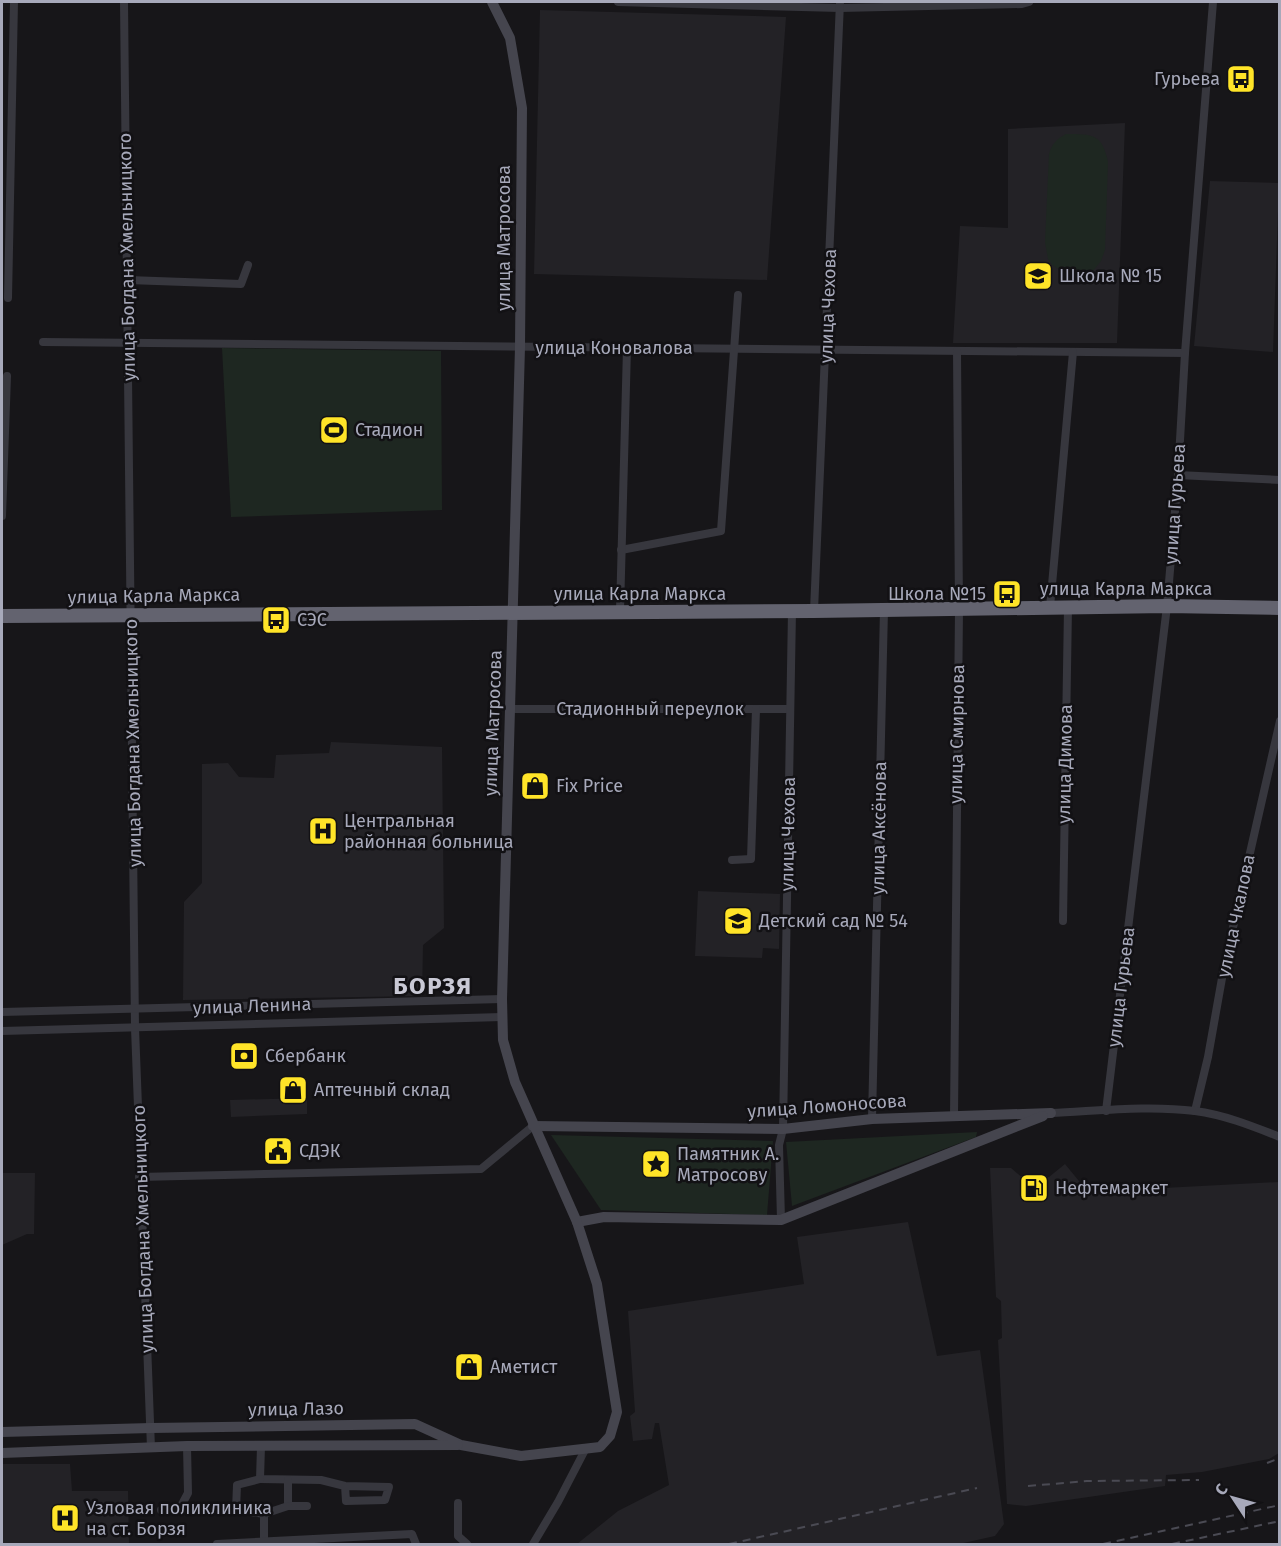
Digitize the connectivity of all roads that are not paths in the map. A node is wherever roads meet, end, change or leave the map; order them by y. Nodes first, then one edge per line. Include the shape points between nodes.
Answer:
1 (14, 2) edge
2 (124, 2) edge
3 (492, 2) edge
4 (618, 2) edge
5 (1029, 2) edge
6 (1214, 2) edge
7 (840, 5) edge
8 (248, 265) dead end
9 (128, 280) junction
10 (738, 295) dead end
11 (8, 298) dead end
12 (43, 342) dead end
13 (128, 344) junction
14 (520, 347) junction
15 (627, 348) junction
16 (735, 349) junction
17 (827, 350) junction
18 (957, 351) junction
19 (1073, 352) junction
20 (1185, 353) junction
21 (7, 376) dead end
22 (1178, 475) junction
23 (1280, 480) edge
24 (2, 516) edge
25 (621, 550) junction
26 (1167, 606) junction
27 (1050, 607) junction
28 (1068, 607) junction
29 (1280, 608) edge
30 (958, 609) junction
31 (884, 610) junction
32 (620, 611) junction
33 (792, 611) junction
34 (814, 611) junction
35 (513, 613) junction
36 (131, 614) junction
37 (2, 616) edge
38 (510, 709) junction
39 (756, 709) junction
40 (789, 709) junction
41 (1280, 722) edge
42 (732, 860) dead end
43 (1062, 921) dead end
44 (502, 999) junction
45 (135, 1009) junction
46 (2, 1012) edge
47 (502, 1017) junction
48 (135, 1028) junction
49 (2, 1031) edge
50 (1106, 1111) junction
51 (1195, 1111) junction
52 (1051, 1113) junction
53 (954, 1116) junction
54 (872, 1119) junction
55 (533, 1126) junction
56 (783, 1129) junction
57 (1280, 1137) edge
58 (140, 1177) junction
59 (781, 1220) junction
60 (577, 1222) junction
61 (151, 1428) junction
62 (2, 1432) edge
63 (461, 1445) junction
64 (187, 1446) junction
65 (261, 1446) junction
66 (151, 1448) junction
67 (585, 1450) junction
68 (2, 1453) edge
69 (260, 1479) junction
70 (288, 1480) junction
71 (345, 1486) junction
72 (459, 1503) dead end
73 (288, 1506) junction
74 (307, 1506) dead end
75 (161, 1510) dead end
76 (214, 1510) dead end
77 (236, 1510) junction
78 (264, 1514) junction
79 (264, 1542) junction
80 (228, 1544) edge
81 (217, 1545) edge
82 (416, 1545) edge
83 (467, 1545) edge
84 (533, 1545) edge

1 - 11 street
2 - 9 street, улица Богдана Хмельницкого
3 - 14 street, улица Матросова via 510,38 522,108
4 - 7 street
5 - 7 street
6 - 20 street, улица Гурьева
7 - 17 street, улица Чехова
8 - 9 street via 241,284
9 - 13 street, улица Богдана Хмельницкого
10 - 16 street
12 - 13 street, улица Коновалова
13 - 14 street, улица Коновалова
13 - 36 street, улица Богдана Хмельницкого
14 - 15 street, улица Коновалова
14 - 35 street, улица Матросова
15 - 16 street, улица Коновалова
15 - 25 street
16 - 17 street, улица Коновалова
16 - 25 street via 721,531
17 - 18 street, улица Коновалова
17 - 34 street, улица Чехова
18 - 19 street, улица Коновалова
18 - 30 street, улица Смирнова
19 - 20 street, улица Коновалова
19 - 27 street
20 - 22 street, улица Гурьева
21 - 24 street
22 - 23 street
22 - 26 street, улица Гурьева
25 - 32 street
26 - 28 highway, улица Карла Маркса
26 - 29 highway, улица Карла Маркса
26 - 50 street, улица Гурьева
27 - 28 highway, улица Карла Маркса
27 - 30 highway, улица Карла Маркса
28 - 43 street, улица Димова
30 - 31 highway, улица Карла Маркса
30 - 53 street, улица Смирнова
31 - 34 highway, улица Карла Маркса
31 - 54 street, улица Аксёнова
32 - 33 highway, улица Карла Маркса
32 - 35 highway, улица Карла Маркса
33 - 34 highway, улица Карла Маркса
33 - 40 street, улица Чехова
35 - 36 highway, улица Карла Маркса
35 - 38 street, улица Матросова
36 - 37 highway, улица Карла Маркса
36 - 45 street, улица Богдана Хмельницкого
38 - 39 street, Стадионный переулок
38 - 44 street, улица Матросова
39 - 40 street, Стадионный переулок
39 - 42 street, улица Чехова via 751,859
40 - 56 street, улица Чехова
41 - 51 street, улица Чкалова
44 - 45 street, улица Ленина
44 - 47 street, улица Матросова
45 - 46 street, улица Ленина
45 - 48 street, улица Богдана Хмельницкого
47 - 48 street, улица Ленина
47 - 55 street, улица Матросова via 509,1065
48 - 49 street, улица Ленина
48 - 58 street, улица Богдана Хмельницкого
50 - 51 street, улица Ломоносова
50 - 52 street, улица Ломоносова
51 - 57 street, улица Ломоносова via 1239,1121
52 - 53 street, улица Ломоносова
52 - 59 street, улица Ломоносова
53 - 54 street, улица Ломоносова
54 - 56 street, улица Ломоносова
55 - 56 street, улица Ломоносова
55 - 58 street via 481,1170
55 - 60 street, улица Матросова
56 - 59 street, улица Чехова via 779,1145
58 - 61 street, улица Богдана Хмельницкого
59 - 60 street, улица Ломоносова via 604,1217
60 - 67 street, улица Матросова via 597,1284 617,1412 610,1436 600,1447
61 - 62 street, улица Лазо
61 - 63 street, улица Лазо via 415,1424
61 - 66 street, улица Богдана Хмельницкого
63 - 65 street
63 - 67 street, улица Лазо via 521,1456
64 - 65 street
64 - 66 street
64 - 75 street via 188,1493 180,1508
65 - 69 street, улица Лазо
66 - 68 street
67 - 84 street
69 - 70 street
69 - 77 street via 237,1485
70 - 71 street via 321,1480
70 - 73 street
71 - 71 street via 356,1486 389,1487 385,1500 346,1501
72 - 83 street via 458,1536
73 - 74 street
73 - 78 street
76 - 77 street
77 - 78 street
78 - 79 street
79 - 80 street
79 - 82 street via 412,1534
80 - 81 street

